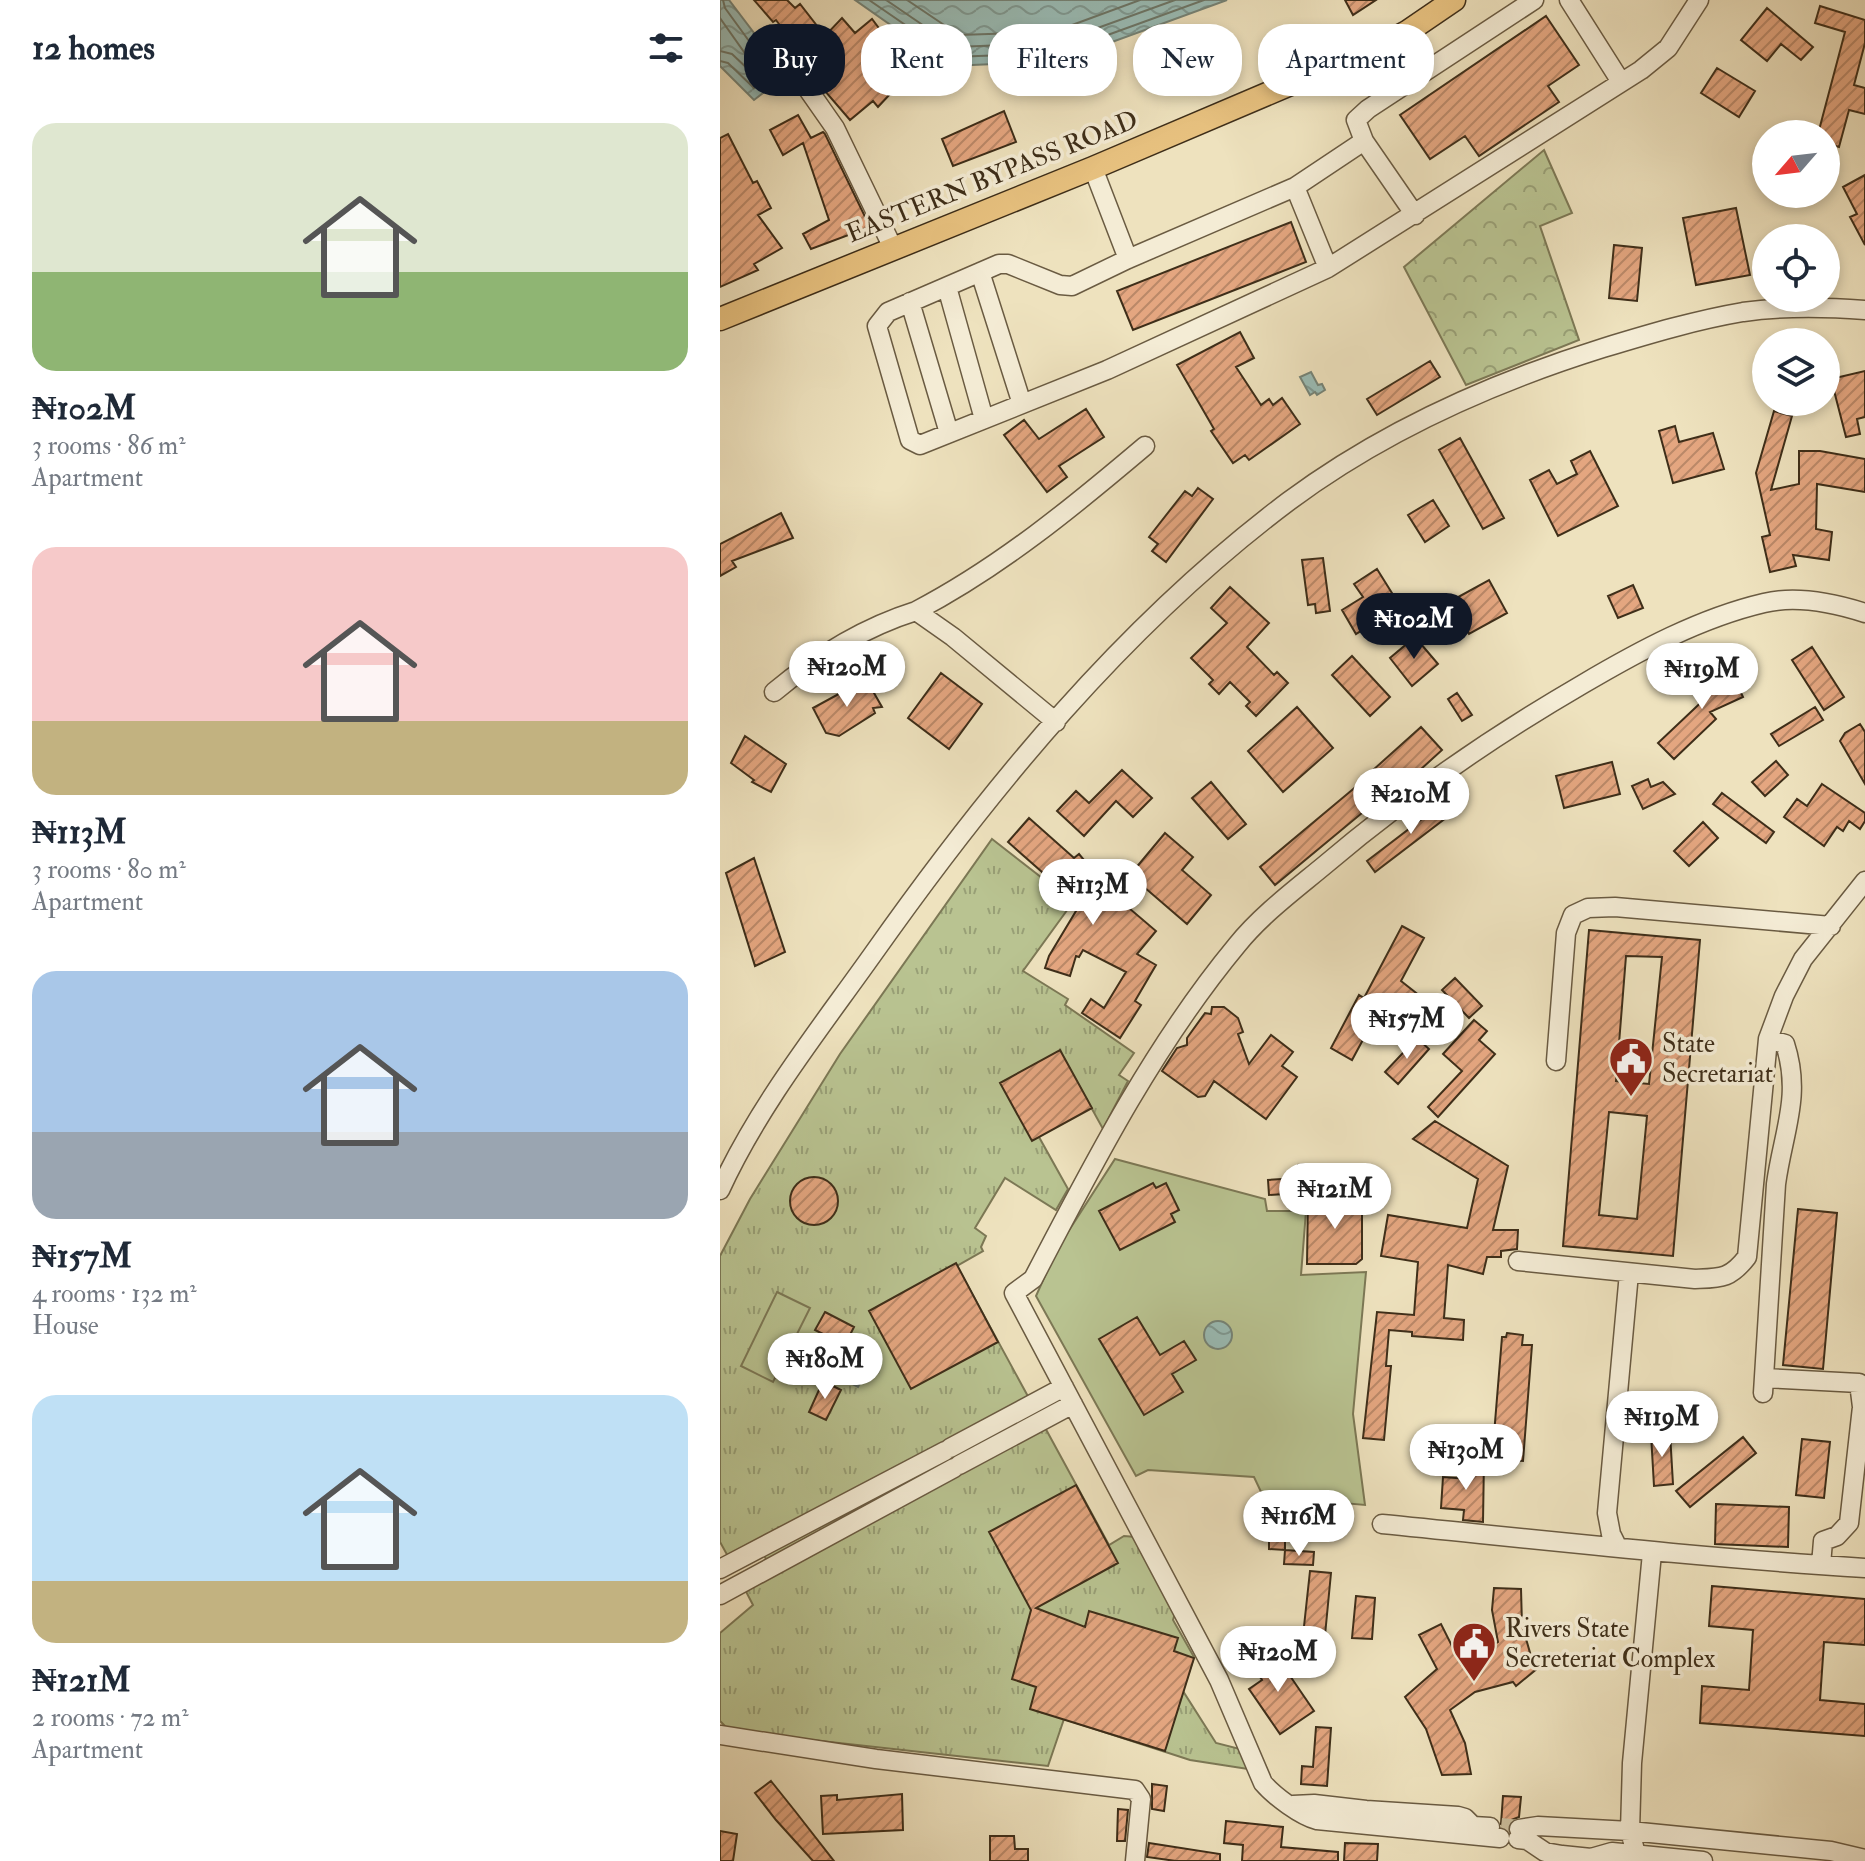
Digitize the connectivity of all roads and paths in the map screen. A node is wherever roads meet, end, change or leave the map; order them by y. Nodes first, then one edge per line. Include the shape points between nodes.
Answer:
1 (1454, 0) edge
2 (1534, 0) edge
3 (1569, 0) edge
4 (1699, 0) edge
5 (1621, 82) junction
6 (813, 96) edge
7 (1364, 141) junction
8 (1093, 168) junction
9 (1295, 187) junction
10 (1415, 215) junction
11 (893, 248) junction
12 (1128, 259) junction
13 (1328, 268) junction
14 (980, 272) junction
15 (947, 287) junction
16 (910, 302) junction
17 (1865, 310) edge
18 (720, 319) edge
19 (1022, 404) junction
20 (984, 419) junction
21 (949, 433) junction
22 (1145, 446) dead end
23 (916, 611) junction
24 (1865, 613) edge
25 (774, 692) dead end
26 (1056, 722) junction
27 (1865, 881) edge
28 (1831, 926) junction
29 (1768, 1039) junction
30 (1556, 1061) dead end
31 (721, 1186) edge
32 (1518, 1261) dead end
33 (1629, 1273) junction
34 (1064, 1387) junction
35 (1073, 1404) junction
36 (943, 1452) junction
37 (952, 1469) junction
38 (839, 1508) junction
39 (1382, 1524) dead end
40 (848, 1525) junction
41 (1617, 1546) junction
42 (1652, 1553) junction
43 (1821, 1565) junction
44 (1865, 1568) edge
45 (720, 1569) edge
46 (720, 1595) edge
47 (720, 1735) edge
48 (1630, 1831) junction
49 (1509, 1833) junction
50 (1636, 1854) junction
51 (1865, 1859) edge
52 (1135, 1861) edge
53 (1703, 1861) edge

1 - 8 main road, EASTERN BYPASS ROAD via 1351,62
2 - 7 street via 1361,115 1355,124
3 - 5 street
4 - 5 street via 1668,48
5 - 10 street
6 - 11 street via 835,128
7 - 9 street
7 - 10 street
8 - 11 main road, EASTERN BYPASS ROAD
8 - 12 street
9 - 12 street
9 - 13 street
10 - 13 street
11 - 18 main road, EASTERN BYPASS ROAD
12 - 14 street via 1072,286 1008,264
13 - 19 street
14 - 15 street
14 - 19 street
15 - 16 street
15 - 20 street
16 - 21 street
16 - 21 street via 888,312 877,326 910,440 920,445
17 - 26 street via 1744,312 1657,332 1482,392 1378,444 1291,500 1215,563 1145,626
19 - 20 street
20 - 21 street
22 - 23 street via 992,568
23 - 25 street via 860,632 807,664
23 - 26 street
24 - 34 street via 1833,603 1766,602 1656,644 1526,717 1447,769 1280,902 1238,943 1192,1005 1137,1086 1033,1279 1014,1293
26 - 31 street via 898,918 767,1105
27 - 28 street
28 - 29 street via 1803,959
28 - 30 street via 1615,907 1588,908 1573,915 1566,933
29 - 33 street via 1747,1257 1723,1278
29 - 43 street via 1785,1044 1792,1066 1793,1105 1776,1184 1763,1386 1859,1383 1862,1407 1849,1523 1823,1541
32 - 33 street
33 - 41 street via 1607,1513
34 - 35 street
34 - 36 street
35 - 37 street
35 - 49 street via 1219,1680 1263,1783 1279,1799 1317,1820
36 - 37 street
36 - 38 street
37 - 40 street
38 - 40 street
38 - 45 street
39 - 41 street
40 - 46 street
41 - 42 street
42 - 43 street
42 - 48 street
43 - 44 street
47 - 52 street via 1135,1790 1141,1799
48 - 49 street via 1538,1826
48 - 50 street
48 - 51 street
49 - 50 street via 1562,1855
50 - 53 street

